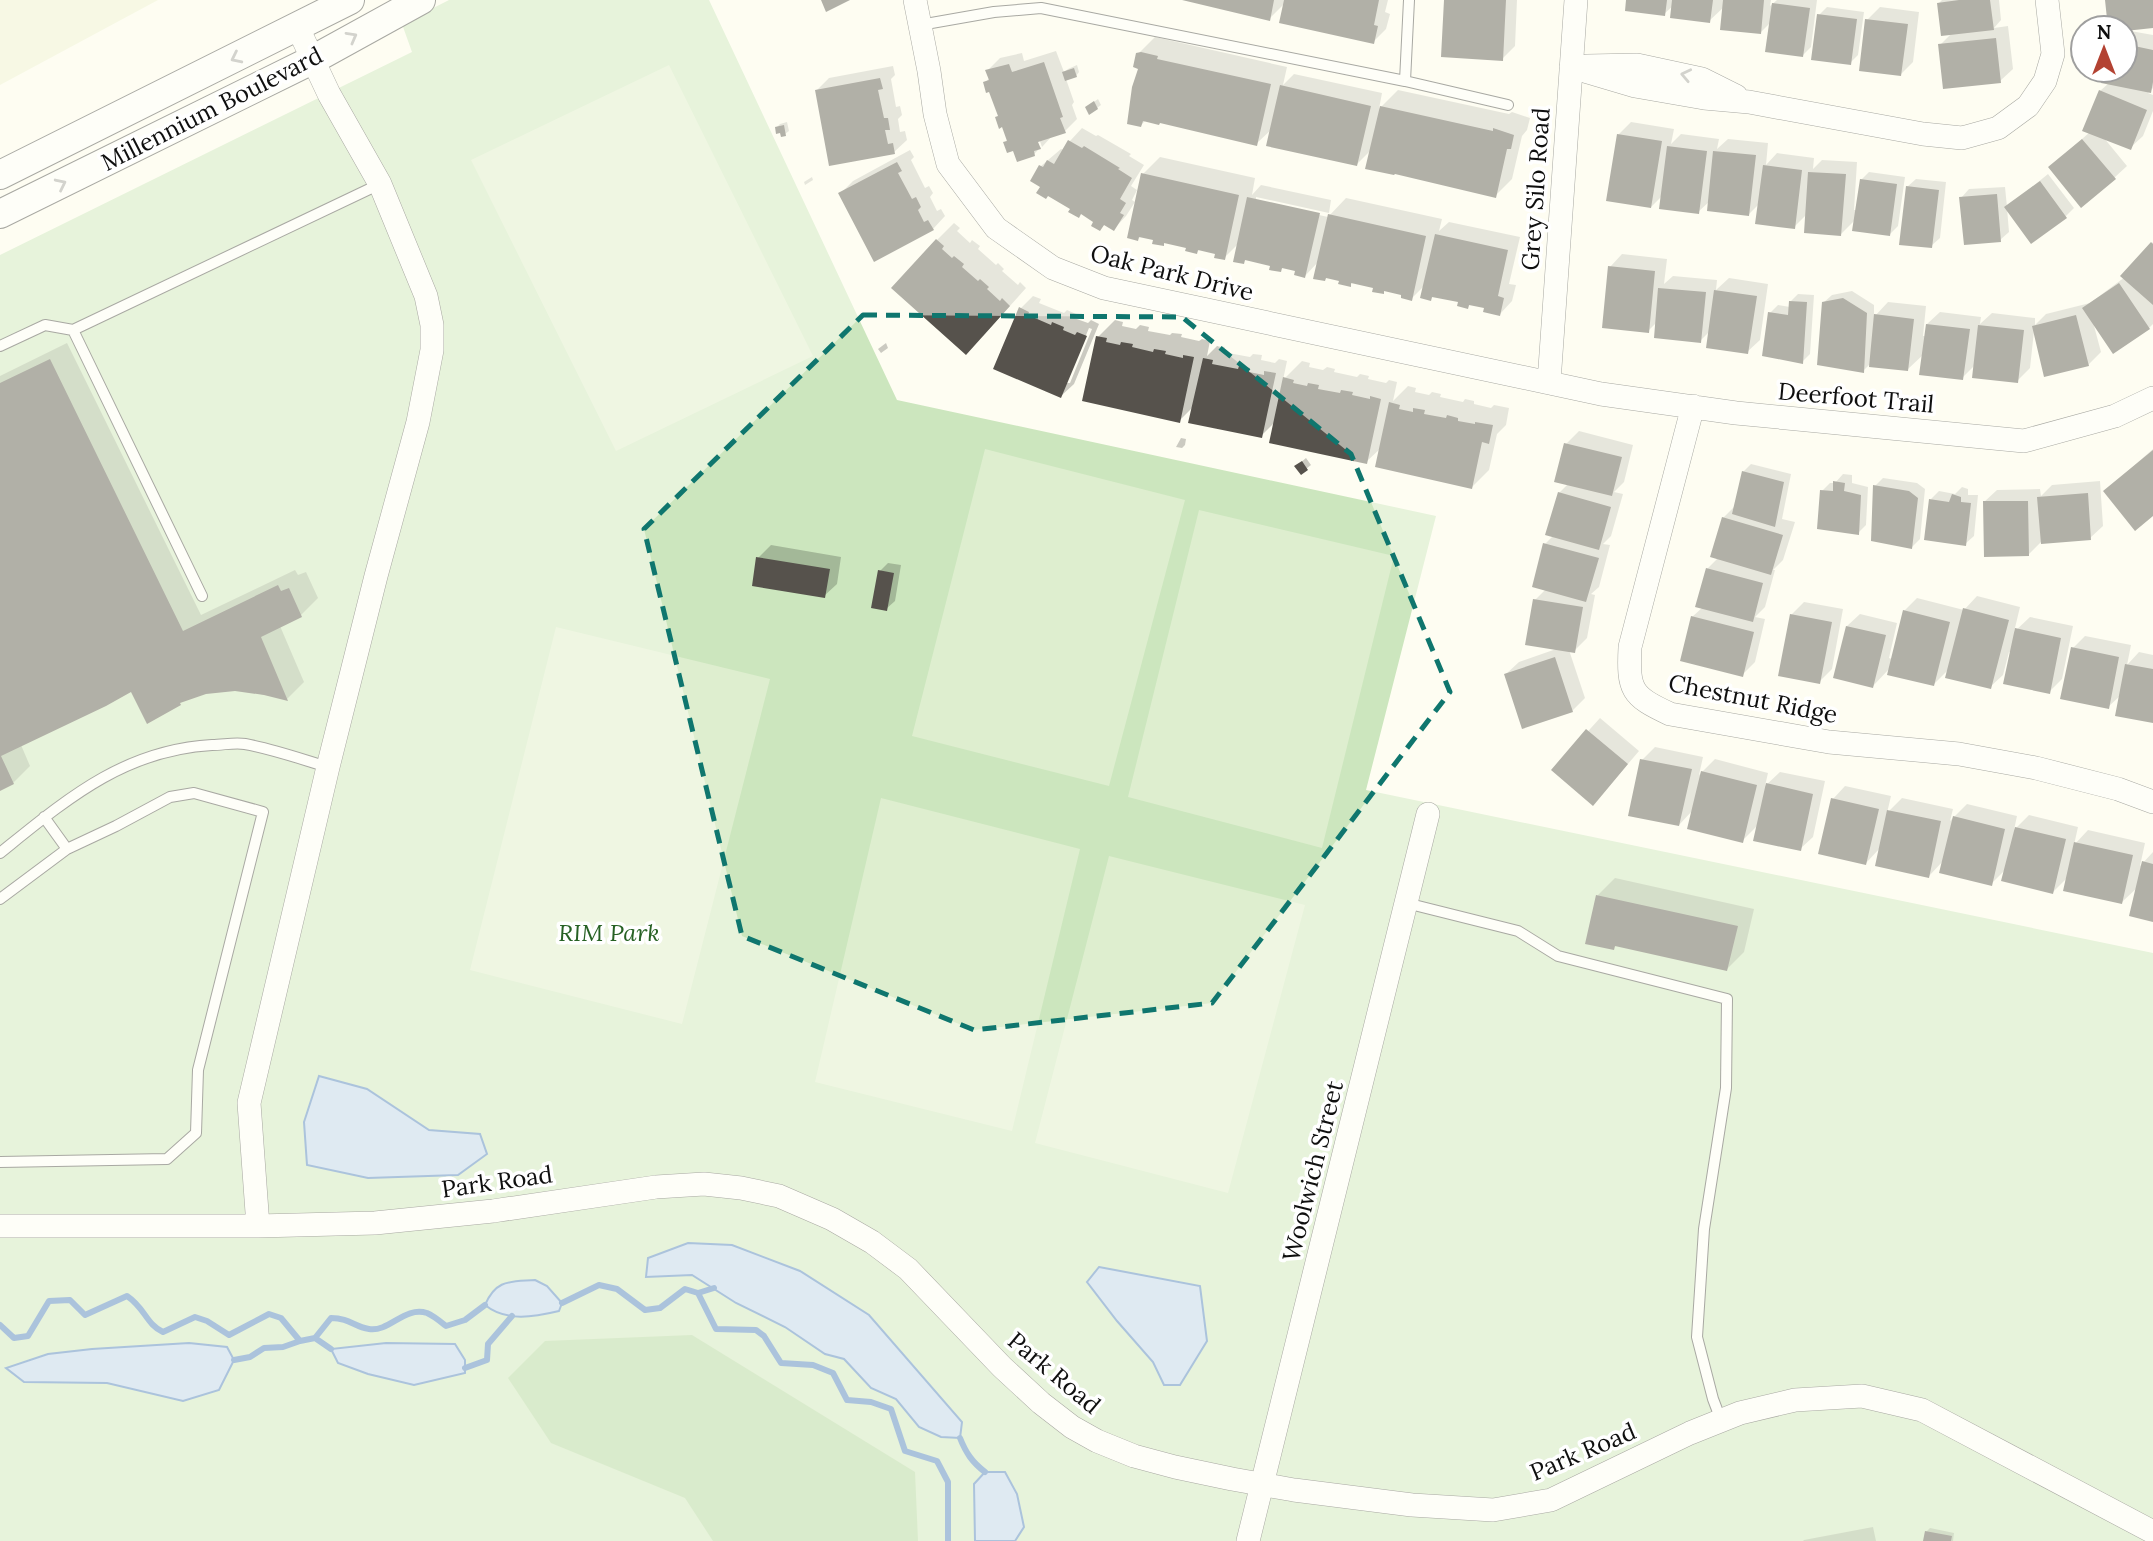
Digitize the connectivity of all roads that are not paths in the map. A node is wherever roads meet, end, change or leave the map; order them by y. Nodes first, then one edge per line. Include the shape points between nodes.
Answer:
1 (350, 0) edge
2 (421, 0) edge
3 (915, 0) edge
4 (1409, 0) edge
5 (1576, 0) edge
6 (2047, 0) edge
7 (1042, 4) edge
8 (920, 25) junction
9 (298, 28) junction
10 (314, 58) junction
11 (1571, 67) junction
12 (1405, 81) junction
13 (1508, 105) dead end
14 (0, 175) edge
15 (380, 184) junction
16 (0, 214) edge
17 (73, 330) junction
18 (0, 346) edge
19 (1549, 382) junction
20 (2153, 398) edge
21 (1693, 406) junction
22 (202, 596) dead end
23 (328, 766) junction
24 (2153, 802) edge
25 (1428, 814) dead end
26 (44, 817) junction
27 (67, 849) junction
28 (0, 853) edge
29 (0, 899) edge
30 (1406, 903) junction
31 (0, 1162) edge
32 (0, 1226) edge
33 (258, 1226) junction
34 (1721, 1421) junction
35 (1262, 1485) junction
36 (2153, 1532) edge
37 (1248, 1541) edge

1 - 9 street, Millennium Boulevard
10 -> 2 street, Millennium Boulevard
3 - 8 street, Oak Park Drive
4 - 12 lane
5 - 11 street, Grey Silo Road
6 - 11 street via 2053,54 2045,82 2028,106 1998,128 1962,138 1749,102 1702,79 1637,65
7 - 8 lane
7 - 12 lane
8 - 19 street, Oak Park Drive via 948,164 996,228 1053,268 1104,288
9 - 10 street
9 -> 14 street, Millennium Boulevard
10 - 15 street
16 -> 10 street, Millennium Boulevard
11 - 19 street, Grey Silo Road
12 - 13 lane
15 - 17 lane
15 - 23 street via 426,296 432,350 418,422
17 - 18 lane via 45,325
17 - 22 lane
19 - 21 street, Deerfoot Trail
20 - 21 street, Deerfoot Trail via 2115,416 2024,440
21 - 24 street, Chestnut Ridge via 1630,647 1631,687 1648,704 1670,714 1829,742 1959,754 2036,768
23 - 26 lane via 242,744 199,746 146,757 96,781
23 - 33 street via 249,1103
25 - 30 street, Woolwich Street
26 - 27 lane
26 - 28 lane
27 - 29 lane
27 - 31 lane via 170,797 194,793 263,812 198,1070 196,1133 167,1158
30 - 34 lane via 1518,931 1558,956 1727,999 1726,1088 1704,1228 1697,1337
30 - 35 street, Woolwich Street
32 - 33 street, Park Road
33 - 35 street, Park Road via 493,1211 656,1186 704,1184 779,1196 832,1219 908,1269 1002,1367 1072,1427 1134,1456
34 - 35 street, Park Road via 1551,1500 1493,1510 1412,1505
34 - 36 street, Park Road via 1794,1400 1862,1396 1922,1410
35 - 37 street, Woolwich Street

